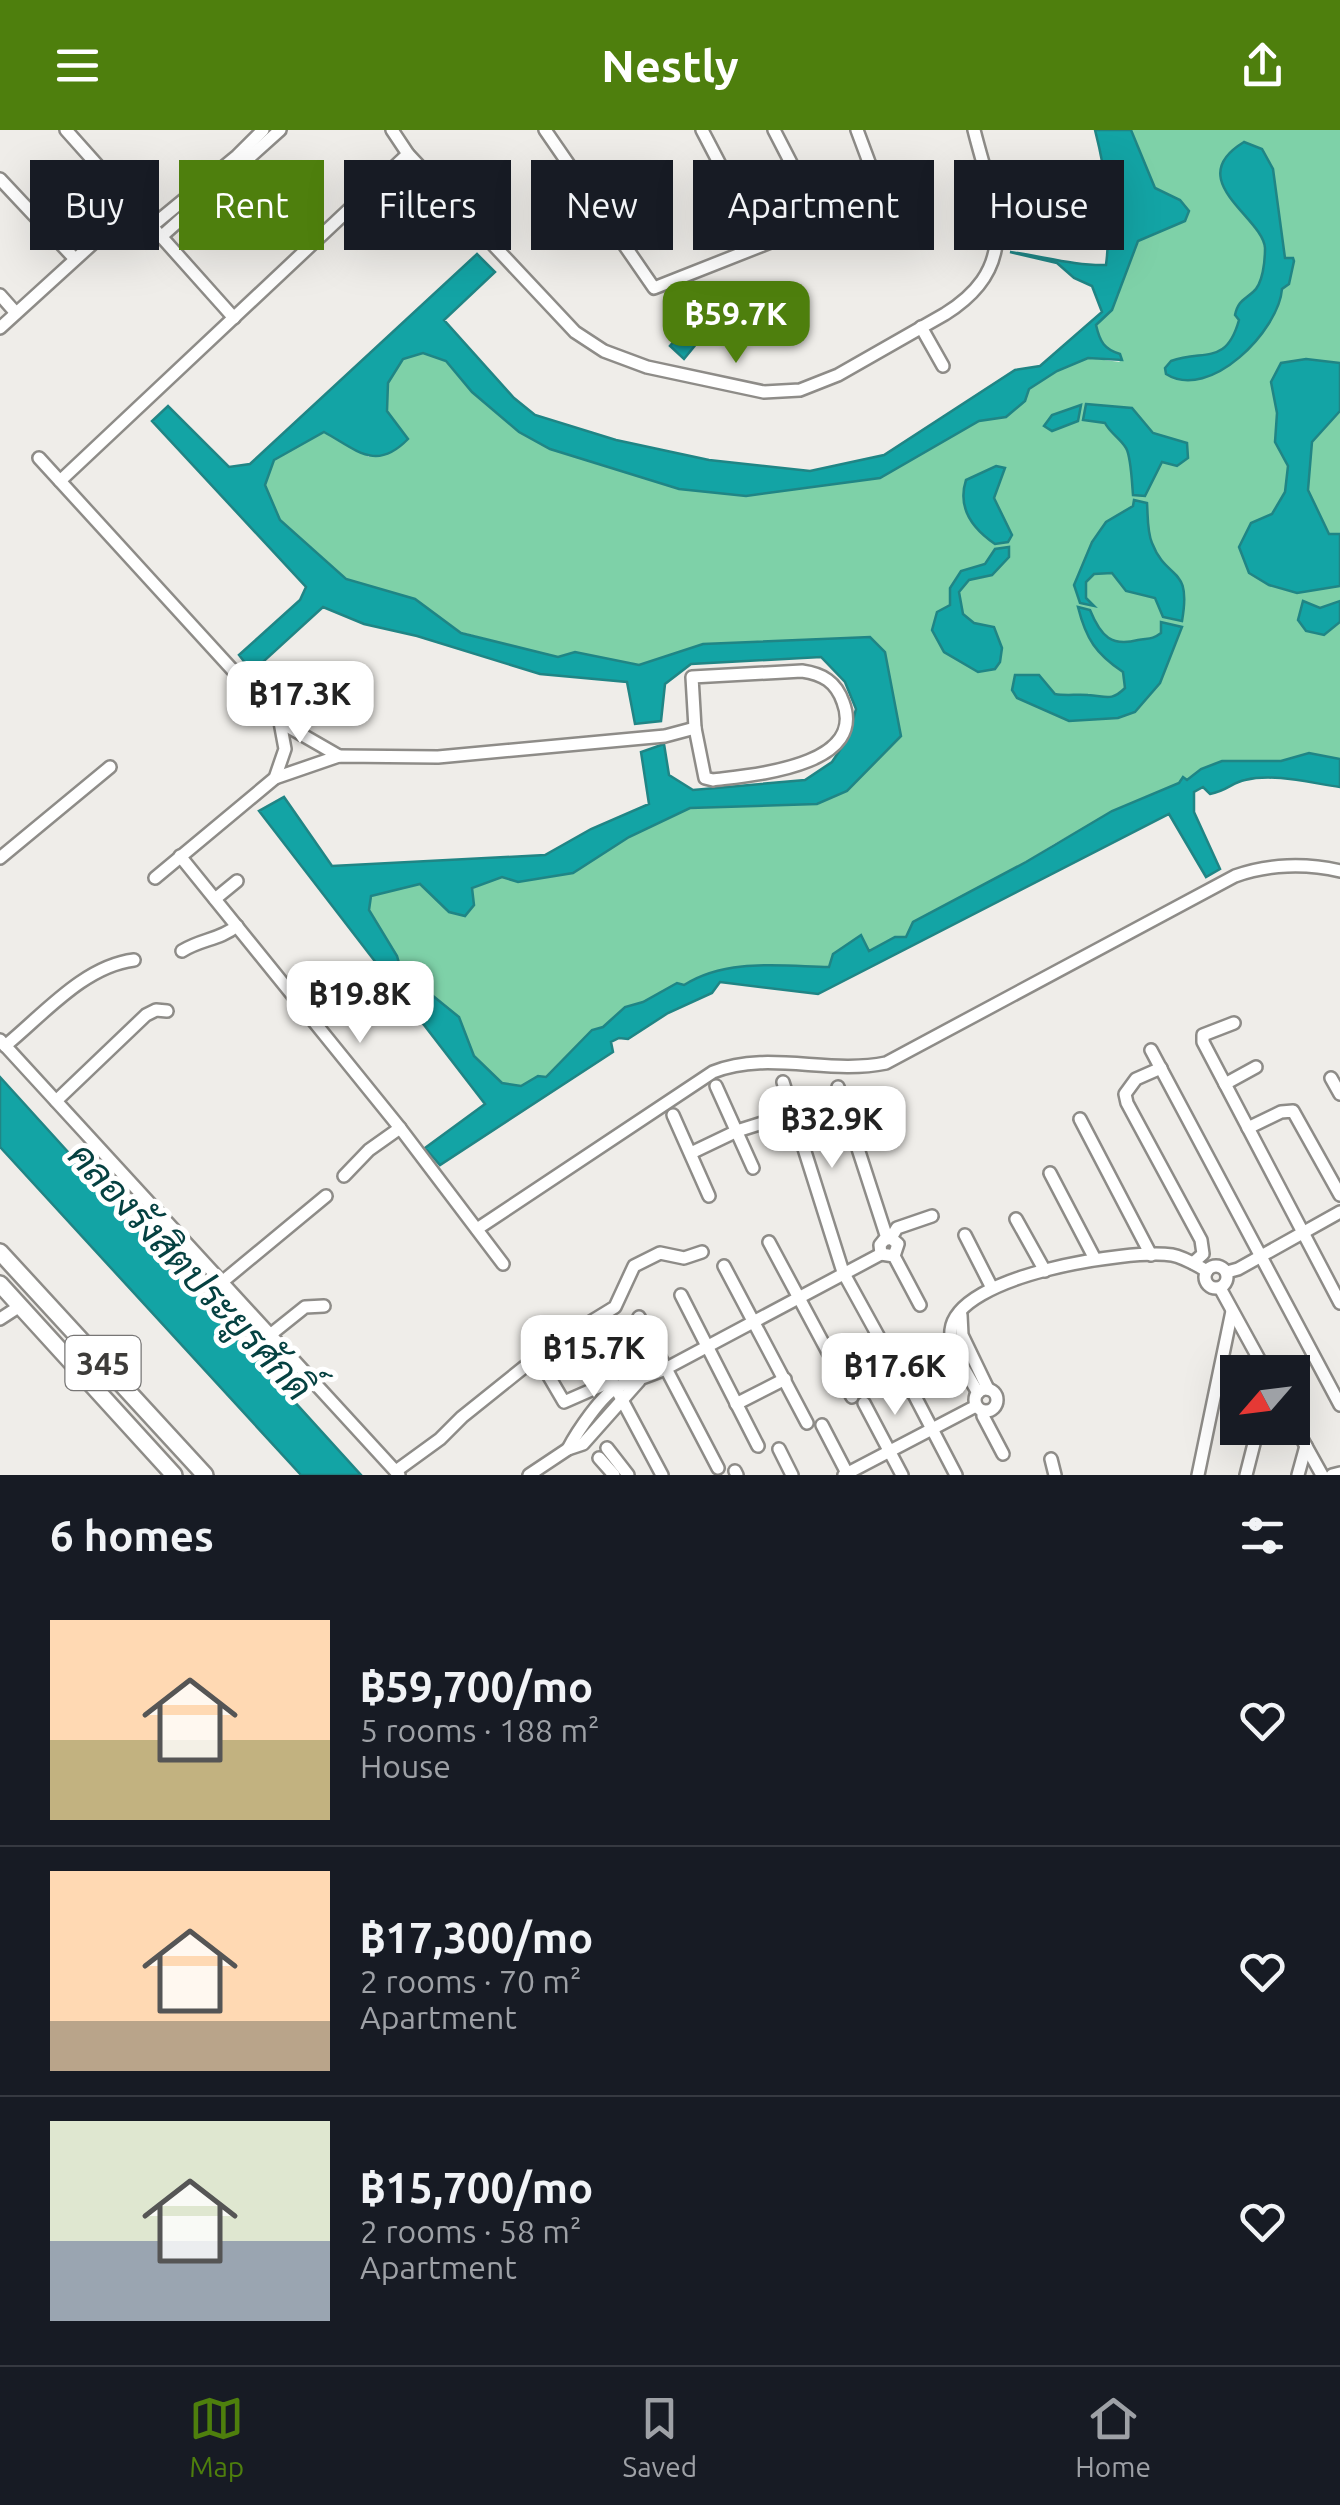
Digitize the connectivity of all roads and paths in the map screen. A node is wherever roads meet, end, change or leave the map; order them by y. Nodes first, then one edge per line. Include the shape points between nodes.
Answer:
1 (66, 130) edge
2 (85, 130) edge
3 (263, 130) edge
4 (280, 130) edge
5 (392, 130) edge
6 (544, 130) edge
7 (702, 130) edge
8 (774, 130) edge
9 (857, 130) edge
10 (974, 130) edge
11 (80, 144) junction
12 (408, 154) junction
13 (94, 160) edge
14 (718, 160) edge
15 (789, 160) edge
16 (867, 160) edge
17 (0, 179) edge
18 (159, 229) edge
19 (159, 229) edge
20 (159, 233) edge
21 (86, 250) edge
22 (749, 250) edge
23 (75, 260) junction
24 (0, 295) edge
25 (16, 313) junction
26 (234, 318) junction
27 (0, 328) edge
28 (921, 328) junction
29 (943, 366) dead end
30 (39, 458) dead end
31 (60, 481) junction
32 (280, 722) junction
33 (695, 728) junction
34 (339, 756) junction
35 (110, 767) dead end
36 (275, 778) junction
37 (180, 856) junction
38 (0, 858) edge
39 (1340, 871) edge
40 (154, 878) dead end
41 (237, 882) dead end
42 (215, 899) junction
43 (237, 926) junction
44 (182, 951) dead end
45 (134, 960) dead end
46 (167, 1011) dead end
47 (1234, 1023) dead end
48 (2, 1043) edge
49 (1151, 1050) dead end
50 (1256, 1067) dead end
51 (1161, 1068) junction
52 (1332, 1078) dead end
53 (783, 1082) dead end
54 (1225, 1084) junction
55 (716, 1086) dead end
56 (838, 1087) dead end
57 (1340, 1094) edge
58 (56, 1102) junction
59 (792, 1114) junction
60 (673, 1115) dead end
61 (1080, 1119) dead end
62 (400, 1128) junction
63 (850, 1128) junction
64 (1248, 1128) junction
65 (737, 1131) junction
66 (802, 1144) junction
67 (692, 1153) junction
68 (753, 1168) dead end
69 (1050, 1173) dead end
70 (344, 1176) dead end
71 (326, 1196) dead end
72 (709, 1196) dead end
73 (1340, 1196) edge
74 (1340, 1212) edge
75 (932, 1216) dead end
76 (1016, 1219) dead end
77 (476, 1229) junction
78 (1303, 1234) junction
79 (965, 1235) dead end
80 (889, 1238) junction
81 (769, 1242) dead end
82 (0, 1252) edge
83 (702, 1252) dead end
84 (888, 1254) junction
85 (1151, 1255) junction
86 (1261, 1256) junction
87 (1095, 1259) junction
88 (1193, 1263) junction
89 (503, 1264) dead end
90 (724, 1266) dead end
91 (1044, 1271) junction
92 (1207, 1271) junction
93 (843, 1272) junction
94 (1226, 1272) junction
95 (222, 1282) junction
96 (0, 1284) edge
97 (992, 1288) junction
98 (1220, 1288) junction
99 (681, 1295) dead end
100 (800, 1298) junction
101 (1340, 1303) edge
102 (920, 1305) dead end
103 (20, 1306) junction
104 (324, 1306) dead end
105 (1232, 1311) junction
106 (638, 1318) dead end
107 (0, 1320) edge
108 (756, 1322) junction
109 (270, 1335) junction
110 (707, 1347) junction
111 (596, 1349) dead end
112 (1257, 1355) edge
113 (665, 1369) junction
114 (547, 1374) dead end
115 (785, 1379) junction
116 (639, 1381) junction
117 (613, 1384) junction
118 (621, 1400) junction
119 (981, 1400) junction
120 (736, 1404) junction
121 (1340, 1405) edge
122 (808, 1423) dead end
123 (822, 1425) dead end
124 (932, 1429) junction
125 (588, 1444) junction
126 (1254, 1445) edge
127 (758, 1446) dead end
128 (1306, 1446) joint
129 (779, 1449) dead end
130 (889, 1452) junction
131 (1003, 1454) dead end
132 (1050, 1458) dead end
133 (718, 1468) dead end
134 (398, 1473) edge
135 (1340, 1473) edge
136 (174, 1475) edge
137 (205, 1475) edge
138 (529, 1475) edge
139 (614, 1475) edge
140 (628, 1475) edge
141 (662, 1475) edge
142 (792, 1475) edge
143 (846, 1475) edge
144 (902, 1475) edge
145 (956, 1475) edge
146 (1055, 1475) edge
147 (1198, 1475) edge
148 (1246, 1475) edge
149 (1298, 1475) edge
150 (1322, 1475) edge
151 (1332, 1475) edge

1 - 11 street
2 - 11 street
3 - 18 street
4 - 19 street
5 - 12 street
6 - 22 street via 654,288
7 - 14 street
8 - 15 street
9 - 16 street
10 - 28 street via 996,224 993,266 963,303
11 - 13 street
12 - 26 street
12 - 28 street via 574,332 628,361 784,392 830,379
17 - 23 street
20 - 26 street
21 - 23 street
23 - 25 street
24 - 25 street
25 - 27 street
26 - 31 street
28 - 29 street
30 - 31 street
31 - 32 street
32 - 34 street
32 - 36 street via 285,749
33 - 33 street via 690,680 696,675 812,672 830,681 846,710 839,737 814,759 713,780 702,775
33 - 34 street via 438,758
34 - 36 street
35 - 38 street
36 - 37 street
37 - 40 street
37 - 42 street
39 - 77 street via 1298,866 1235,876 886,1063 848,1069 746,1062 713,1072
41 - 42 street
42 - 43 street
43 - 44 street
43 - 62 street
45 - 48 street via 93,973
46 - 58 street via 146,1015
47 - 54 street via 1202,1038
48 - 58 street
49 - 51 street
50 - 54 street
51 - 86 street
51 - 88 street via 1136,1079 1124,1094 1201,1240 1203,1254
52 - 57 street
53 - 59 street
54 - 64 street
55 - 65 street
56 - 63 street
58 - 95 street
59 - 65 street
59 - 66 street
60 - 67 street
61 - 85 street
62 - 70 street
62 - 77 street
63 - 66 street
63 - 80 street
64 - 73 street via 1294,1111
64 - 78 street
65 - 67 street
65 - 68 street
66 - 93 street
67 - 72 street
69 - 87 street
71 - 95 street
74 - 78 street
75 - 80 street via 897,1228
76 - 91 street
77 - 89 street
78 - 86 street
78 - 101 street
79 - 97 street
80 - 84 street via 880,1245
81 - 100 street
82 - 137 main road, 345
83 - 134 street via 684,1258 660,1254 634,1266 615,1306 548,1348
84 - 93 street
84 - 102 street
85 - 87 street
85 - 88 street
86 - 94 street
86 - 121 street
87 - 91 street
88 - 92 street
90 - 108 street
91 - 97 street
92 - 94 street via 1217,1266
92 - 98 street via 1208,1284
93 - 100 street
93 - 124 street
94 - 98 street
95 - 109 street
96 - 103 main road, 345
97 - 119 street via 968,1302 951,1330
98 - 105 street
99 - 110 street
100 - 108 street
100 - 130 street
103 - 107 street
103 - 136 main road, 345
104 - 109 street via 305,1307
105 - 112 street
105 - 147 street
106 - 113 street
108 - 110 street
108 - 115 street
109 - 134 street
110 - 113 street
110 - 120 street
111 - 117 street
113 - 116 street
113 - 133 street
114 - 117 street via 564,1402
115 - 120 street
115 - 122 street
116 - 117 street
116 - 118 street
117 - 118 street
117 - 125 street
118 - 125 street
118 - 141 street
119 - 124 street
119 - 131 street
120 - 127 street
123 - 143 street
124 - 130 street
124 - 145 street
125 - 138 street
125 - 139 street
125 - 140 street
126 - 148 street
128 - 149 street
128 - 150 street
129 - 142 street
130 - 143 street
130 - 144 street
132 - 146 street
135 - 151 street

